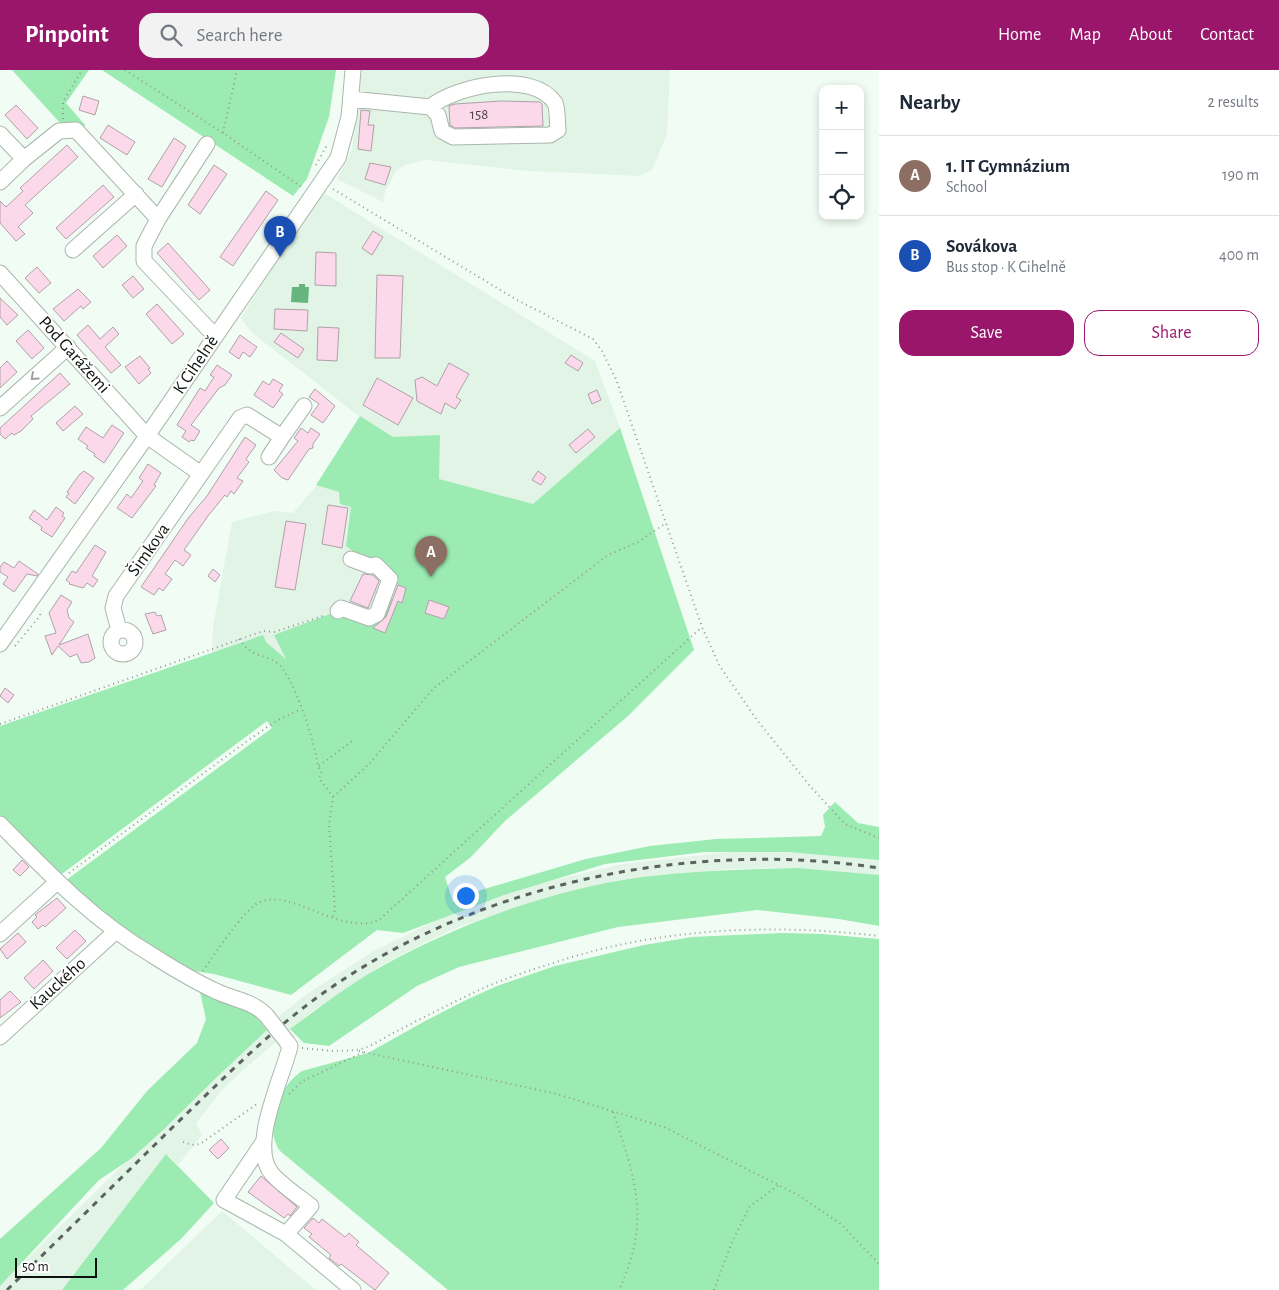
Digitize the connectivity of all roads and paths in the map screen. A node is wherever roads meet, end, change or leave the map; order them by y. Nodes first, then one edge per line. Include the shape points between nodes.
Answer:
1 (82, 70) edge
2 (125, 70) edge
3 (238, 70) edge
4 (353, 70) edge
5 (351, 99) junction
6 (430, 107) junction
7 (61, 131) junction
8 (223, 133) junction
9 (0, 134) edge
10 (329, 141) dead end
11 (207, 144) dead end
12 (24, 159) junction
13 (317, 176) junction
14 (0, 182) edge
15 (136, 194) junction
16 (313, 195) junction
17 (158, 219) junction
18 (73, 250) dead end
19 (0, 273) edge
20 (215, 336) junction
21 (68, 347) junction
22 (304, 406) dead end
23 (0, 408) edge
24 (147, 436) junction
25 (282, 437) junction
26 (269, 457) dead end
27 (201, 474) junction
28 (666, 523) junction
29 (351, 559) dead end
30 (338, 611) joint
31 (702, 628) junction
32 (119, 630) dead end
33 (239, 639) junction
34 (0, 644) edge
35 (302, 708) junction
36 (0, 724) edge
37 (355, 739) dead end
38 (318, 767) junction
39 (333, 797) junction
40 (0, 824) edge
41 (879, 838) edge
42 (57, 882) junction
43 (333, 917) junction
44 (116, 930) junction
45 (0, 934) edge
46 (879, 936) edge
47 (196, 982) junction
48 (0, 1037) edge
49 (289, 1044) junction
50 (357, 1050) junction
51 (364, 1052) junction
52 (288, 1096) dead end
53 (258, 1103) dead end
54 (613, 1111) junction
55 (264, 1141) junction
56 (183, 1142) dead end
57 (779, 1185) junction
58 (286, 1234) junction
59 (879, 1264) edge
60 (353, 1290) edge
61 (619, 1290) edge
62 (714, 1290) edge

1 - 7 path via 63,102
2 - 8 path
3 - 8 path
4 - 5 street, K Cihelně
5 - 6 street
5 - 13 street, K Cihelně via 338,158
6 - 6 street via 438,115 442,131 453,137 550,135 558,130 555,104 541,88 510,80 458,90
7 - 12 street
7 - 15 street via 76,130
8 - 16 path
9 - 12 street
10 - 13 path
11 - 17 street
12 - 14 street
13 - 16 street, K Cihelně
13 - 28 path via 517,300 593,339 616,379
15 - 17 street
15 - 18 street
16 - 20 street, K Cihelně
17 - 20 street via 144,246 144,261
19 - 21 street, Pod Garážemi
20 - 24 street, K Cihelně
21 -> 23 street
21 - 24 street, Pod Garážemi
22 - 25 street
24 - 27 street
24 - 34 street, K Cihelně
25 - 26 street
25 - 27 street, Šimkova via 245,415
27 - 32 street, Šimkova via 116,596 113,608
28 - 31 path
28 - 39 path via 638,542 608,555 442,682 368,765
29 - 30 street via 376,566 390,579 377,614 370,618 342,608
30 - 33 path via 274,632 263,631
31 - 41 path via 719,666 810,786 845,824
31 - 43 path via 379,920 363,925
33 - 35 path via 249,651 270,659 282,668
33 - 36 path
35 - 38 path
35 - 42 path via 243,744
37 - 38 path
38 - 39 path via 322,772 319,778
39 - 43 path via 329,825
40 - 42 street
42 - 44 street
42 - 45 street
43 - 47 path via 274,899 257,903
44 - 47 street
44 - 48 street, Kauckého
46 - 50 path via 824,930 761,929 692,933 616,946 506,979
47 - 49 street, bridge via 251,1004 266,1014
49 - 50 path via 324,1051
49 - 55 street via 268,1112
50 - 51 path
51 - 52 path via 301,1082
51 - 54 path via 557,1094
53 - 56 path via 200,1144 192,1146
54 - 57 path via 664,1127
54 - 61 path via 638,1196 638,1222 632,1255
55 - 58 street via 270,1172 311,1206
55 - 58 street via 224,1200
57 - 59 path via 841,1224
57 - 62 path via 750,1206
58 - 60 street

